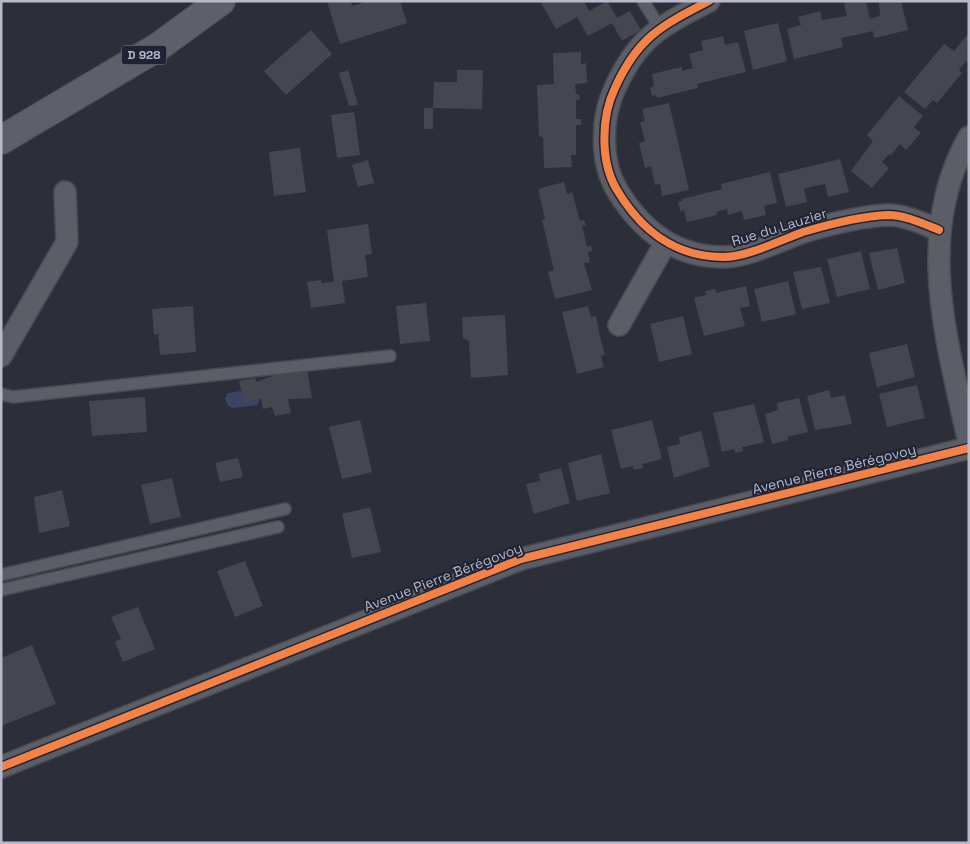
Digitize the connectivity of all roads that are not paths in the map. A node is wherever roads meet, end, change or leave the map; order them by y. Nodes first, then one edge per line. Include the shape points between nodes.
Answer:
1 (221, 1) edge
2 (643, 1) edge
3 (709, 1) edge
4 (660, 28) junction
5 (62, 102) junction
6 (1, 126) edge
7 (969, 137) edge
8 (1, 140) edge
9 (65, 192) dead end
10 (939, 230) junction
11 (666, 242) junction
12 (619, 325) dead end
13 (1, 356) edge
14 (390, 356) dead end
15 (1, 394) edge
16 (969, 443) edge
17 (969, 448) edge
18 (284, 508) dead end
19 (278, 527) dead end
20 (1, 575) edge
21 (1, 590) edge
22 (1, 766) edge

1 - 5 main road, D 928 via 158,46
2 - 4 lane
3 - 4 street, Rue du Lauzier
4 - 11 street, Rue du Lauzier via 649,35 626,63 612,93 605,151 613,183 630,212 658,239
5 - 6 main road, D 928
5 - 8 main road, D 928
7 - 10 street via 945,193
9 - 13 street via 67,242
10 - 11 street, Rue du Lauzier via 890,215 843,221 724,257 686,250
10 - 16 street via 939,301
11 - 12 street
14 - 15 lane via 13,397
17 - 22 street, Avenue Pierre Bérégovoy via 521,559
18 - 20 lane
19 - 21 lane

